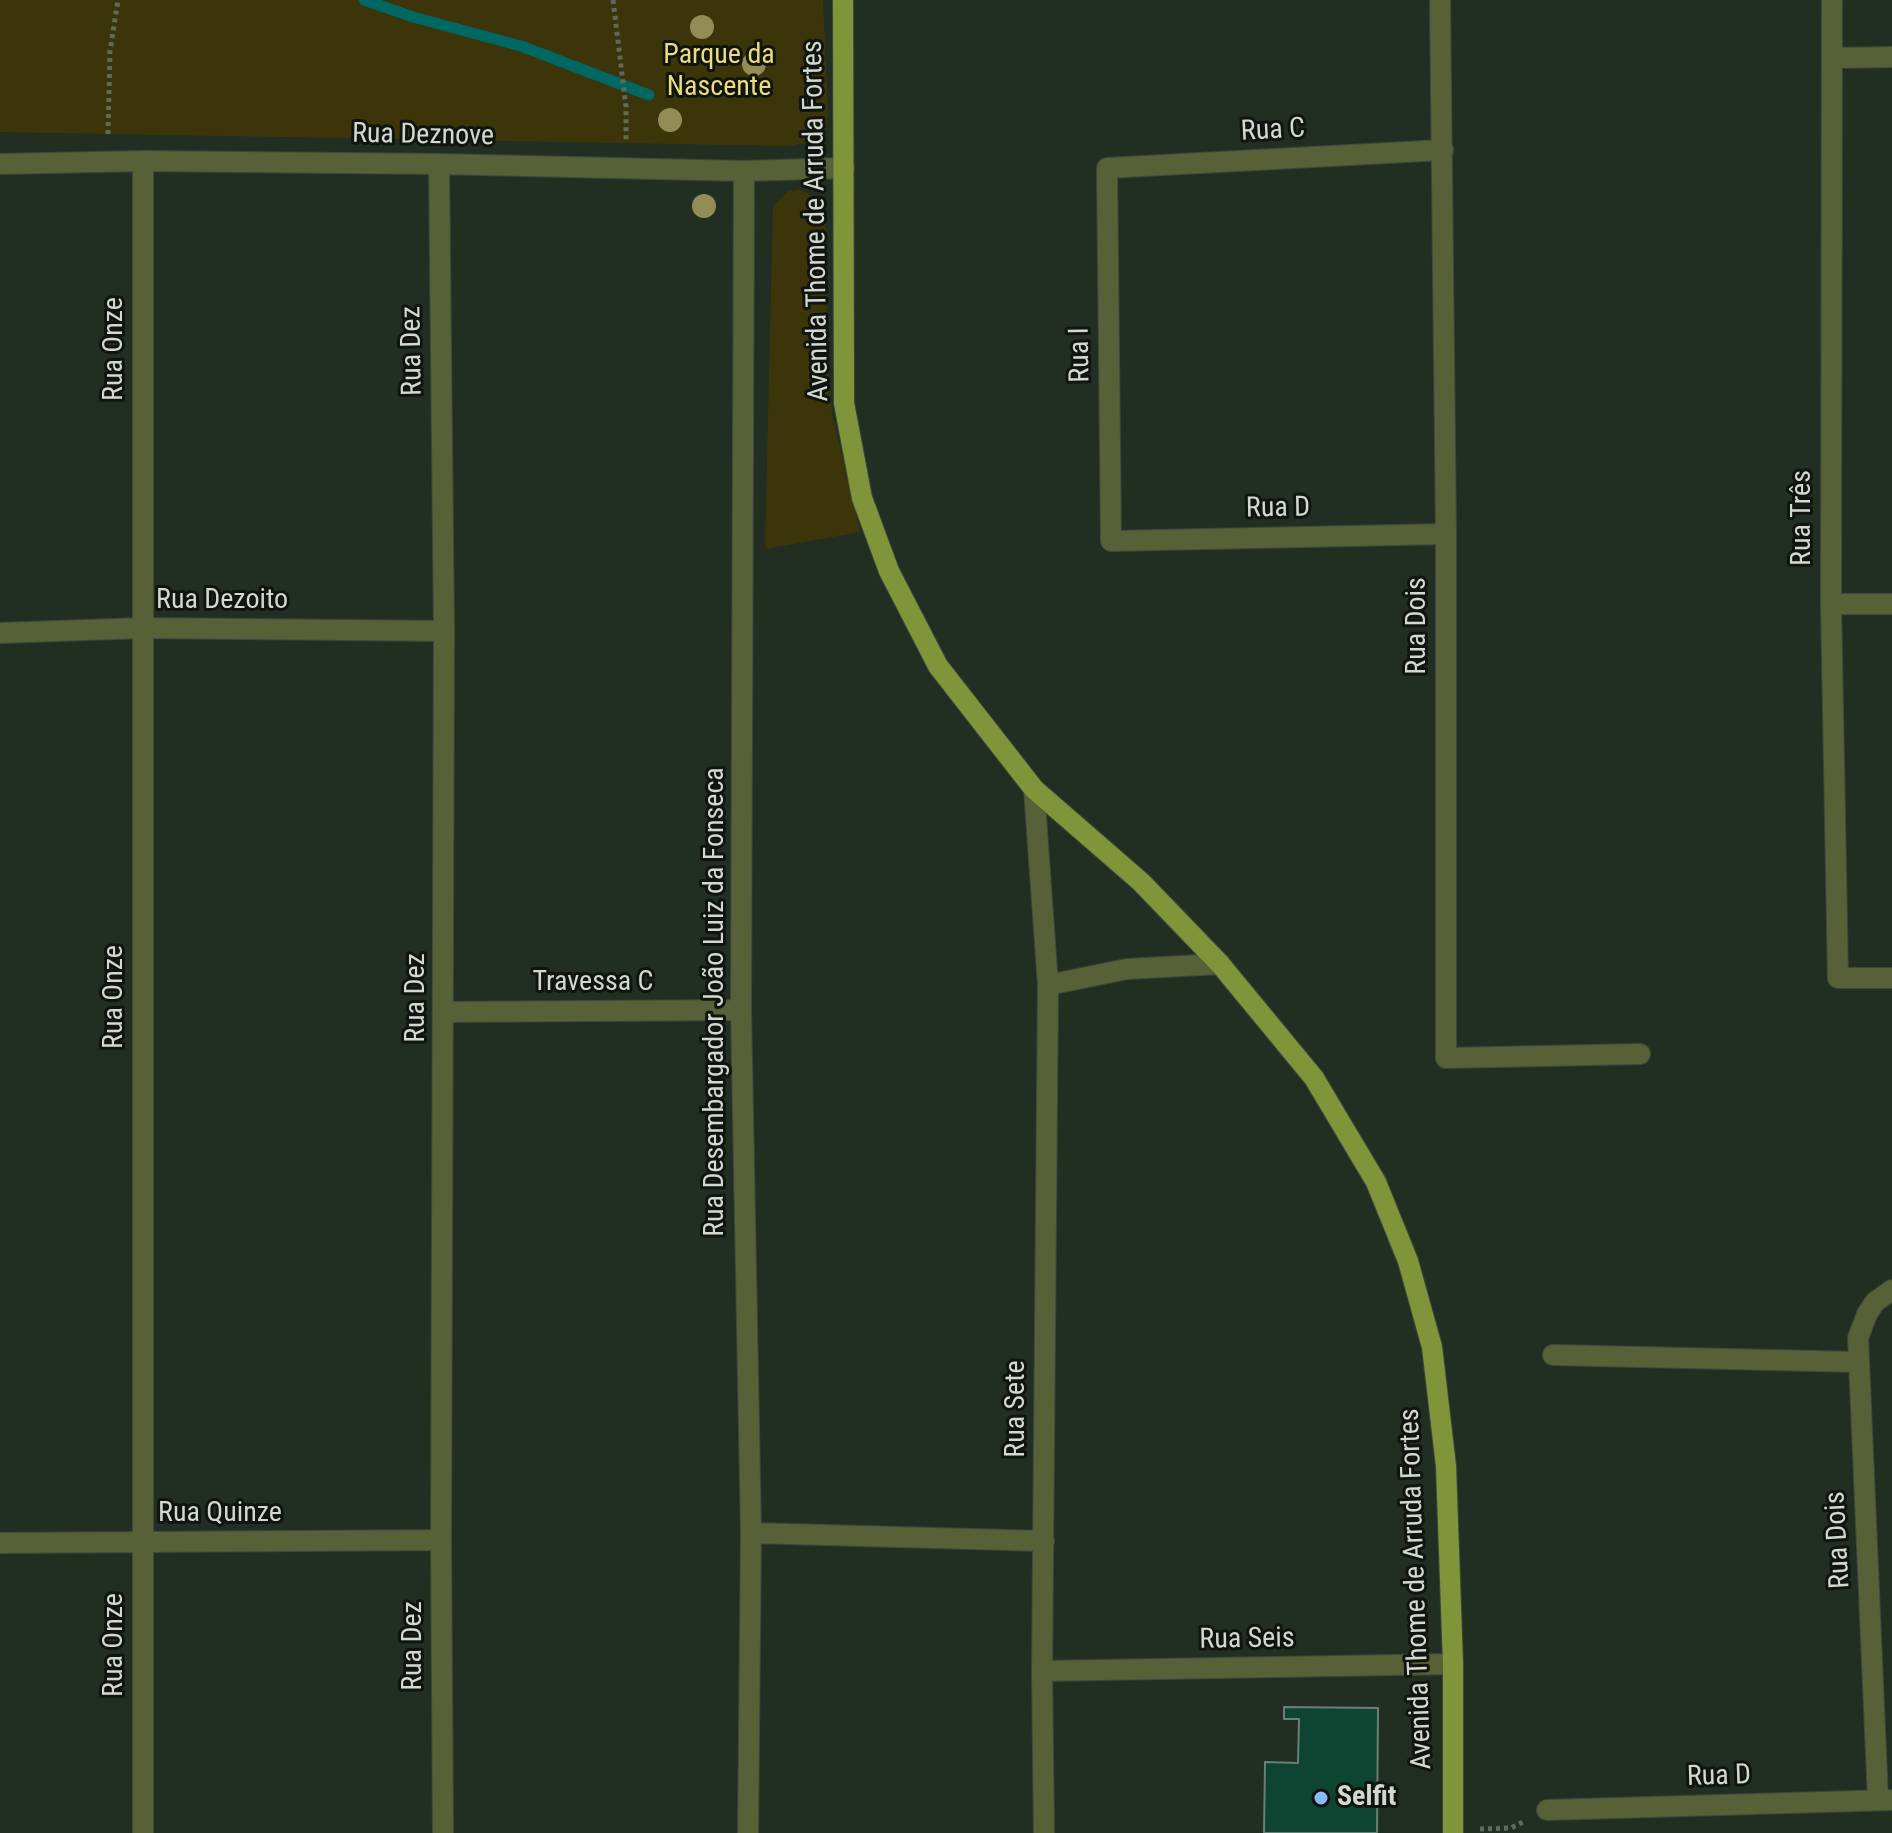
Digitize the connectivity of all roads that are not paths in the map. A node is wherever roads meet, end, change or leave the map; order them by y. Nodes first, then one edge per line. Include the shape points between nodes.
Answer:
1 (843, 0) edge
2 (1440, 0) edge
3 (1832, 0) edge
4 (1892, 57) edge
5 (1832, 58) junction
6 (1443, 150) junction
7 (143, 161) junction
8 (0, 164) edge
9 (439, 164) junction
10 (844, 168) junction
11 (1107, 168) joint
12 (744, 171) junction
13 (1446, 534) junction
14 (1111, 541) joint
15 (1831, 604) junction
16 (1892, 604) edge
17 (143, 628) junction
18 (444, 631) junction
19 (0, 633) edge
20 (1034, 789) junction
21 (1220, 964) junction
22 (1892, 978) edge
23 (1048, 985) junction
24 (741, 1010) junction
25 (445, 1012) junction
26 (1640, 1054) dead end
27 (1892, 1290) edge
28 (1553, 1355) dead end
29 (1859, 1362) junction
30 (751, 1533) junction
31 (441, 1540) junction
32 (1044, 1541) junction
33 (143, 1542) junction
34 (0, 1543) edge
35 (1453, 1664) junction
36 (1042, 1671) junction
37 (1885, 1800) edge
38 (1547, 1810) road end
39 (1453, 1832) edge
40 (143, 1833) edge
41 (443, 1833) edge
42 (748, 1833) edge
43 (1044, 1833) edge

1 - 10 main road, Avenida Thome de Arruda Fortes
2 - 6 street, Rua Dois
3 - 5 street, Rua Três
4 - 5 street
5 - 15 street, Rua Três
6 - 11 street, Rua C
6 - 13 street, Rua Dois
7 - 8 street, Rua Deznove
7 - 9 street, Rua Deznove
7 - 17 street, Rua Onze
9 - 12 street, Rua Deznove
9 - 18 street, Rua Dez
10 - 12 street, Rua Deznove
10 - 20 main road, Avenida Thome de Arruda Fortes via 844,403 862,498 889,571 938,666
11 - 14 street, Rua I
12 - 24 street, Rua Desembargador João Luiz da Fonseca
13 - 14 street, Rua D
13 - 26 street, Rua Dois via 1446,1058
15 - 16 street
15 - 22 street, Rua Três via 1838,978
17 - 18 street, Rua Dezoito
17 - 19 street, Rua Dezoito
17 - 33 street, Rua Onze
18 - 25 street, Rua Dez
20 - 21 main road, Avenida Thome de Arruda Fortes via 1141,882
20 - 23 street, Rua Sete
21 - 23 street via 1127,969
21 - 35 main road, Avenida Thome de Arruda Fortes via 1314,1078 1376,1182 1408,1261 1432,1347 1446,1466
23 - 32 street, Rua Sete
24 - 25 street, Travessa C
24 - 30 street, Rua Desembargador João Luiz da Fonseca
25 - 31 street, Rua Dez
27 - 29 street, Rua Dois via 1867,1314 1858,1338
28 - 29 street
29 - 37 street, Rua Dois
30 - 32 street
30 - 42 street, Rua Desembargador João Luiz da Fonseca
31 - 33 street, Rua Quinze
31 - 41 street, Rua Dez
32 - 36 street, Rua Sete
33 - 34 street, Rua Quinze
33 - 40 street, Rua Onze
35 - 36 street, Rua Seis
35 - 39 main road, Avenida Thome de Arruda Fortes
36 - 43 street, Rua Sete
37 - 38 street, Rua D

